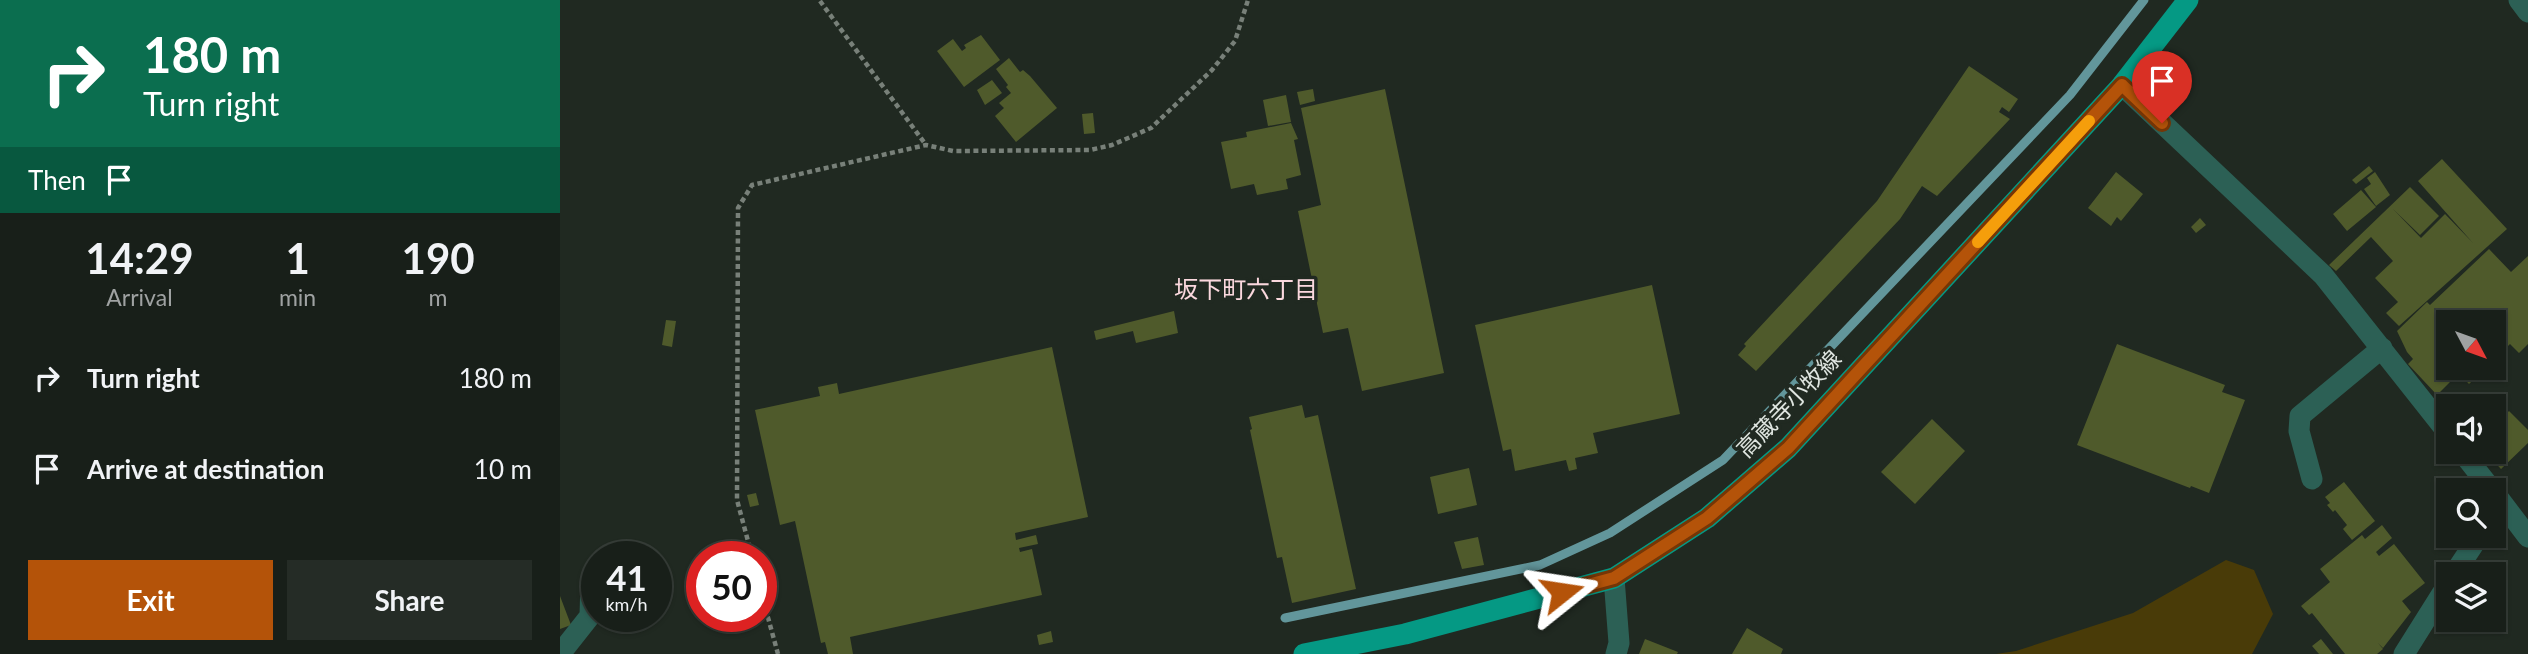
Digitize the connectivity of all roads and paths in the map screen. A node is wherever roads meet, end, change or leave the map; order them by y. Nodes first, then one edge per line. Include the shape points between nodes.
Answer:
1 (1248, 0) edge
2 (2188, 0) edge
3 (2519, 0) edge
4 (820, 1) edge
5 (2528, 12) edge
6 (2122, 85) junction
7 (926, 145) junction
8 (2382, 348) junction
9 (2436, 418) edge
10 (2312, 479) dead end
11 (2506, 512) edge
12 (2528, 537) edge
13 (748, 541) edge
14 (1614, 578) junction
15 (2436, 603) edge
16 (581, 627) edge
17 (772, 632) edge
18 (560, 654) edge
19 (778, 654) edge
20 (1304, 654) edge
21 (1616, 654) edge
22 (2404, 654) edge

1 - 7 path via 1235,41 1151,128 1090,150 953,151
2 - 6 main road, 高蔵寺小牧線
3 - 5 street
4 - 7 path
6 - 8 street via 2323,275
6 - 14 main road, 高蔵寺小牧線 via 1788,448 1707,518
7 - 13 path via 752,185 738,208 737,500
8 - 9 street
8 - 10 street via 2300,416 2299,430
11 - 12 street
14 - 20 main road, 高蔵寺小牧線 via 1405,634
14 - 21 street
15 - 22 street
16 - 18 street
17 - 19 path

